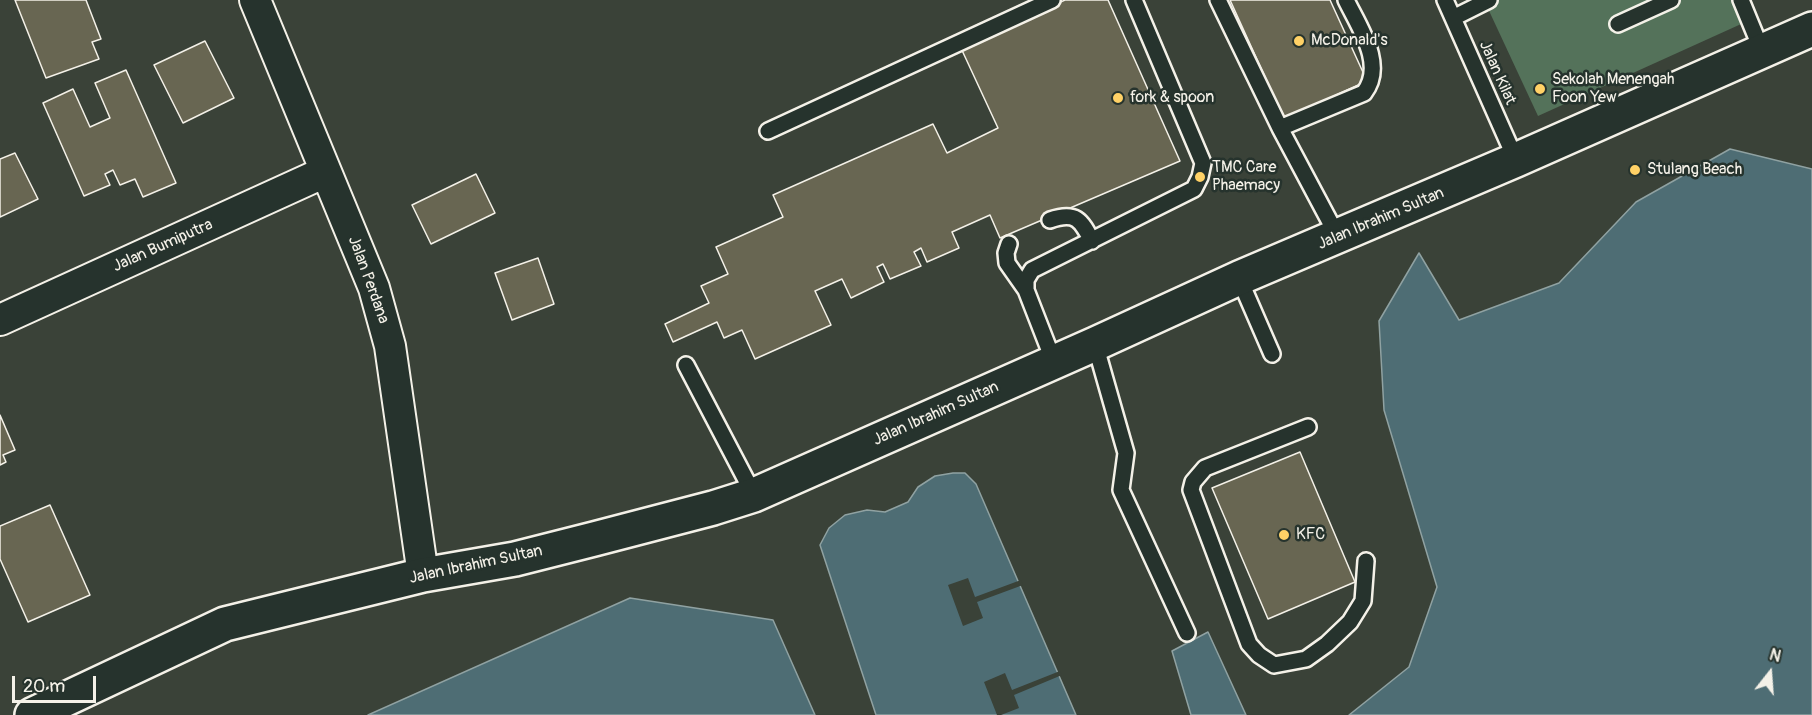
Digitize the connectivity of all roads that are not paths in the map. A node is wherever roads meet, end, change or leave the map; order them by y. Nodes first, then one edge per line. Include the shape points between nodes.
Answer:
1 (255, 0) edge
2 (1052, 0) edge
3 (1134, 0) edge
4 (1218, 0) edge
5 (1346, 0) edge
6 (1445, 0) edge
7 (1489, 0) edge
8 (1671, 0) edge
9 (1741, 0) edge
10 (1453, 18) junction
11 (1618, 24) dead end
12 (1812, 29) edge
13 (1762, 51) junction
14 (1280, 128) junction
15 (768, 131) dead end
16 (1516, 160) junction
17 (325, 172) junction
18 (1050, 220) dead end
19 (1338, 237) junction
20 (1092, 241) junction
21 (1009, 244) dead end
22 (1239, 278) junction
23 (1026, 290) junction
24 (0, 320) edge
25 (1095, 344) junction
26 (1272, 354) dead end
27 (1054, 362) junction
28 (686, 365) dead end
29 (1308, 427) dead end
30 (754, 495) junction
31 (1366, 561) dead end
32 (423, 575) junction
33 (1187, 633) dead end
34 (32, 715) edge

1 - 17 street, Jalan Perdana
2 - 15 lane
3 - 20 lane via 1203,163 1194,189
4 - 14 lane
5 - 14 lane via 1370,48 1371,84 1364,93
6 - 10 lane, Jalan Kilat
7 - 10 lane
8 - 11 lane
9 - 13 lane
10 - 16 lane, Jalan Kilat
12 - 13 street, Jalan Ibrahim Sultan
13 - 16 street, Jalan Ibrahim Sultan
14 - 19 lane
16 - 19 street, Jalan Ibrahim Sultan
17 - 24 street, Jalan Bumiputra
17 - 32 street, Jalan Perdana via 374,288 390,345
18 - 20 lane via 1066,216 1076,219 1082,222
19 - 22 street, Jalan Ibrahim Sultan
20 - 23 lane via 1032,270
21 - 23 lane via 1007,263
22 - 25 street, Jalan Ibrahim Sultan
22 - 26 lane
23 - 27 lane
25 - 27 street, Jalan Ibrahim Sultan
25 - 33 lane via 1126,453 1121,490
27 - 30 street, Jalan Ibrahim Sultan
28 - 30 lane
29 - 31 lane via 1205,468 1193,482 1191,490 1249,644 1274,665 1306,659 1350,622 1359,608
30 - 32 street, Jalan Ibrahim Sultan via 514,559
32 - 34 street, Jalan Ibrahim Sultan via 225,624

